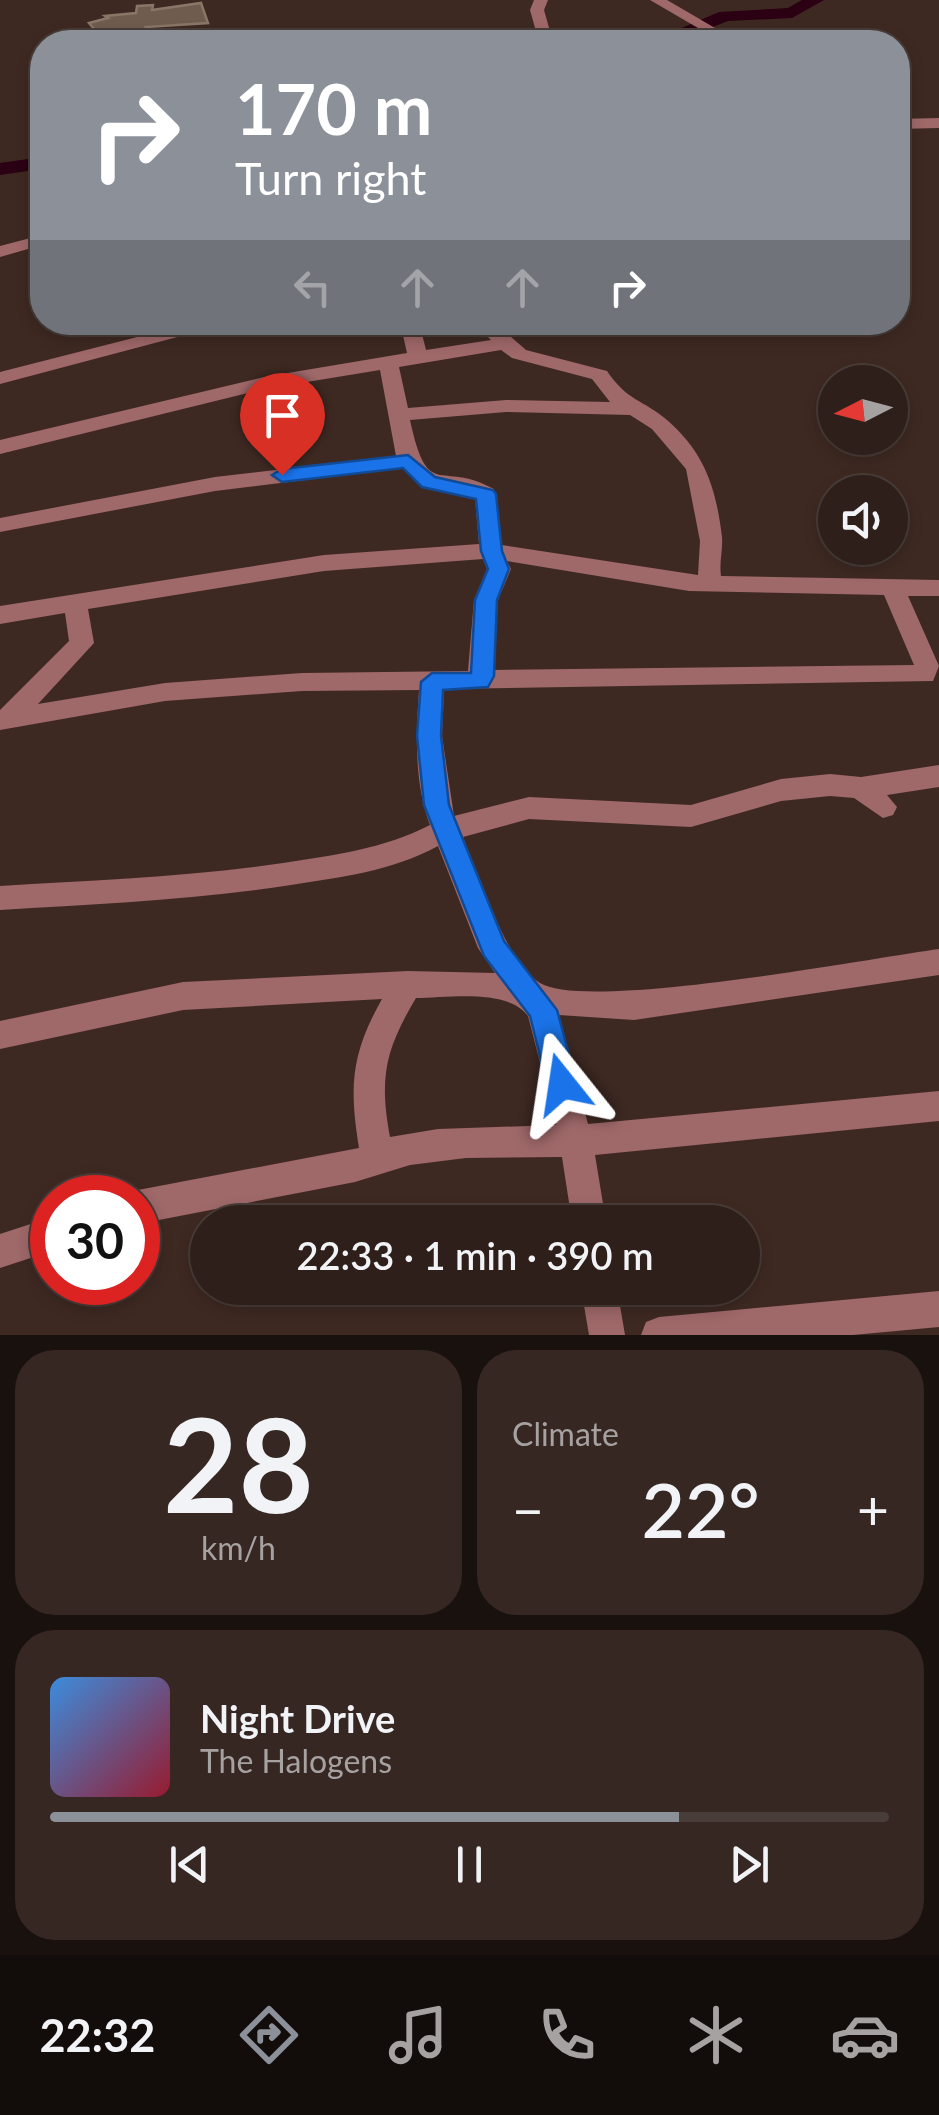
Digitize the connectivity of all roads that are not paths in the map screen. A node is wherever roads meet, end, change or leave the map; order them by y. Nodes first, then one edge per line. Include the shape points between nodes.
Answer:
1 (541, 0) edge
2 (657, 0) edge
3 (543, 30) edge
4 (711, 30) edge
5 (910, 124) edge
6 (939, 124) edge
7 (30, 243) edge
8 (0, 252) edge
9 (161, 335) edge
10 (412, 335) edge
11 (493, 335) edge
12 (501, 344) junction
13 (0, 353) edge
14 (418, 356) junction
15 (388, 361) junction
16 (3, 377) edge
17 (636, 410) junction
18 (400, 415) junction
19 (0, 448) edge
20 (408, 461) junction
21 (0, 525) edge
22 (491, 551) junction
23 (711, 584) junction
24 (892, 585) junction
25 (939, 588) edge
26 (75, 601) junction
27 (0, 615) edge
28 (480, 681) junction
29 (432, 682) junction
30 (4, 719) edge
31 (939, 776) edge
32 (861, 788) junction
33 (883, 807) dead end
34 (445, 830) junction
35 (0, 898) edge
36 (939, 962) edge
37 (408, 984) junction
38 (526, 992) junction
39 (0, 1034) edge
40 (939, 1106) edge
41 (576, 1140) junction
42 (377, 1155) junction
43 (160, 1203) edge
44 (586, 1205) edge
45 (30, 1241) edge
46 (0, 1251) edge
47 (602, 1305) edge
48 (939, 1309) edge
49 (733, 1331) edge
50 (607, 1335) edge
51 (660, 1335) edge

1 - 3 street
2 - 4 street
5 - 6 street
7 - 8 street
9 - 16 street
10 - 14 street
11 - 12 street
12 - 14 street
12 - 17 street via 523,356 596,372 611,394
13 - 16 street
14 - 15 street
15 - 18 street
15 - 19 street via 224,391
17 - 18 street via 506,406
17 - 23 street via 659,424 697,467 711,541
18 - 20 street
20 - 21 street via 215,484
20 - 22 street via 429,482 485,493
22 - 23 street
22 - 26 street via 324,563
22 - 28 street via 499,569 486,600
23 - 24 street
24 - 25 street
24 - 28 street via 924,674
26 - 27 street
26 - 30 street via 82,643
28 - 29 street
29 - 30 street via 165,692
29 - 34 street via 431,760
31 - 32 street
32 - 33 street
32 - 34 street via 781,790 691,816 529,808
34 - 35 street via 402,852 278,876
34 - 38 street via 493,948
36 - 38 street via 634,1006
37 - 38 street
37 - 39 street via 183,996
37 - 42 street via 377,1033 365,1074
38 - 41 street via 542,1010
40 - 41 street via 730,1131
41 - 42 street via 429,1144
41 - 44 street
42 - 43 street via 354,1166
45 - 46 street
47 - 50 street
48 - 49 street
49 - 51 street

